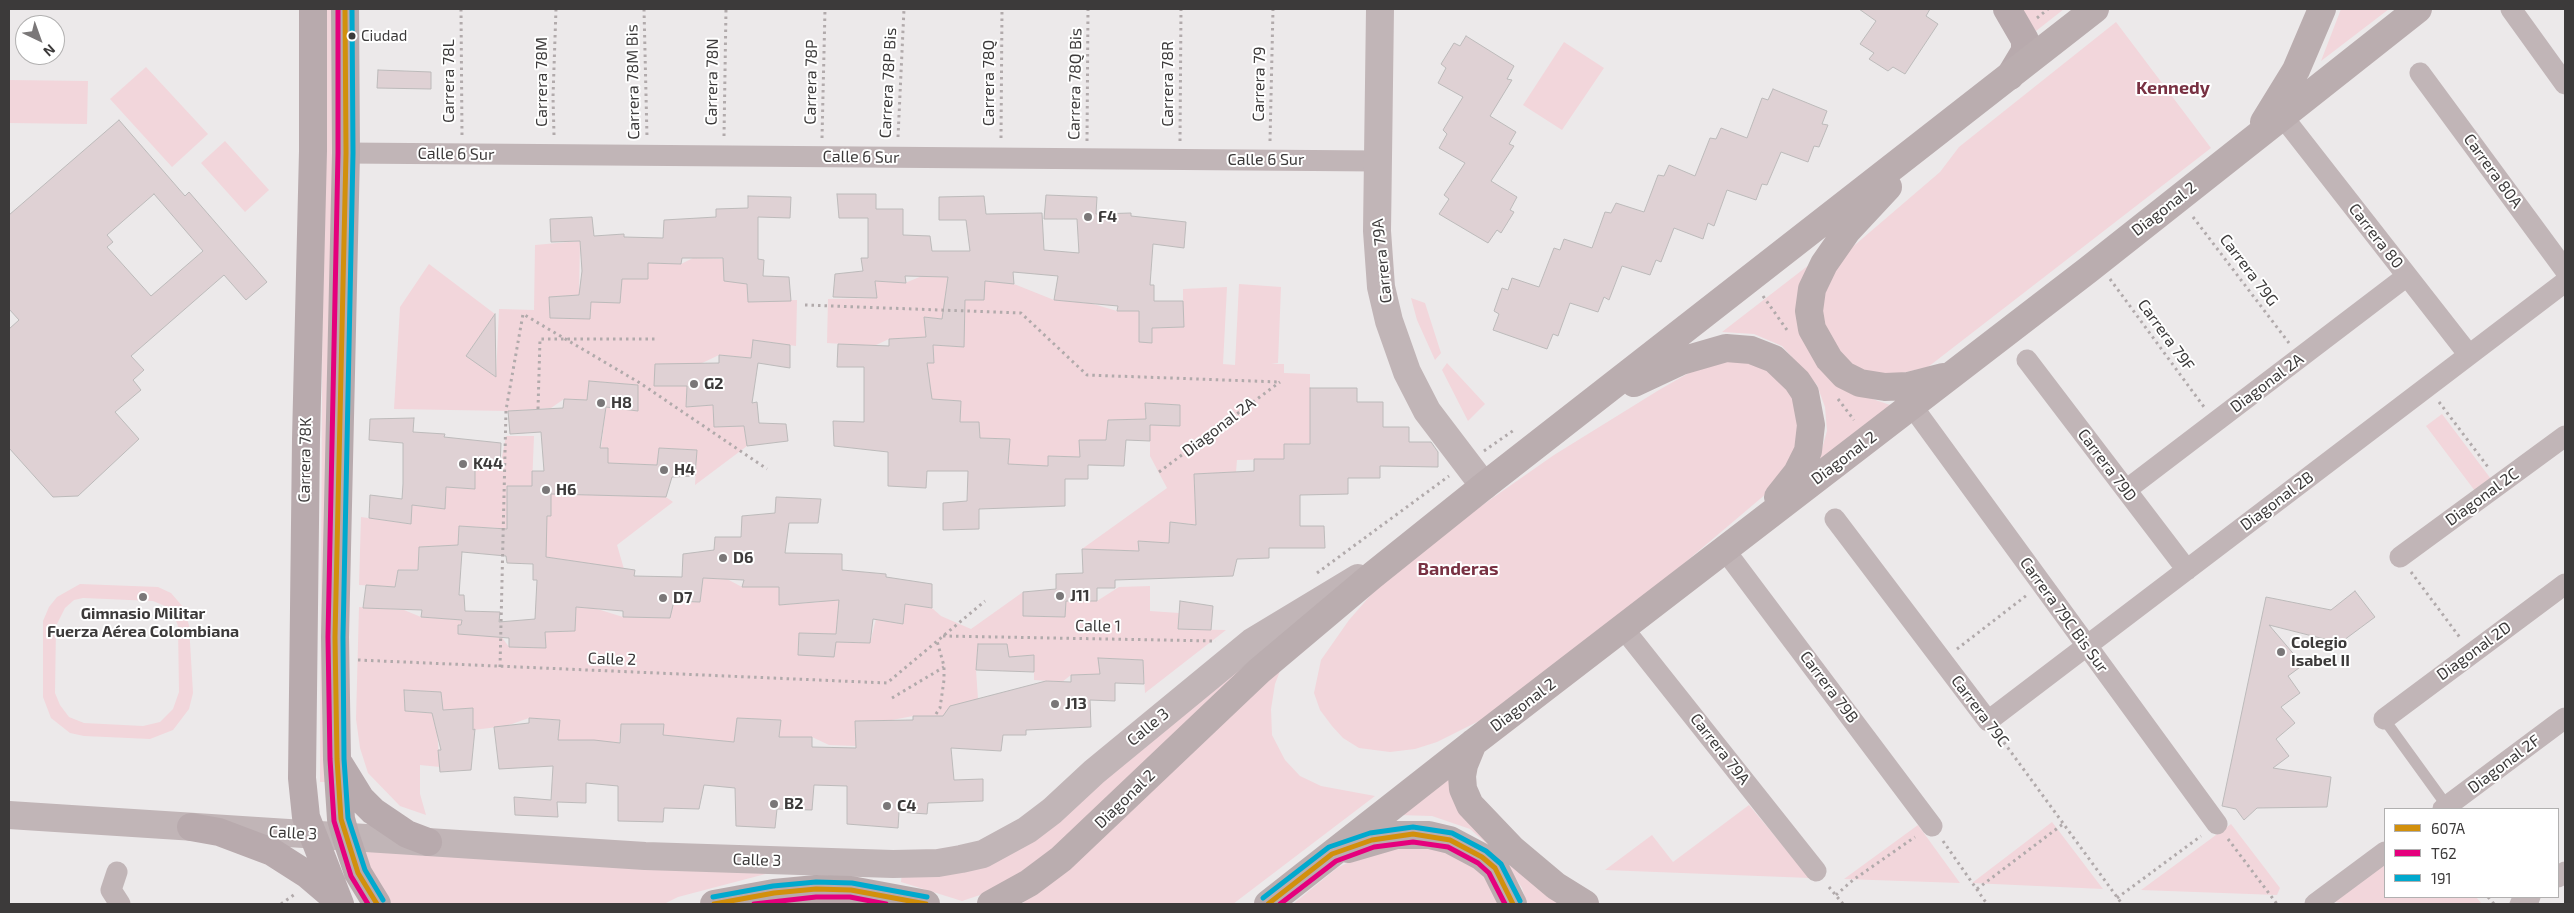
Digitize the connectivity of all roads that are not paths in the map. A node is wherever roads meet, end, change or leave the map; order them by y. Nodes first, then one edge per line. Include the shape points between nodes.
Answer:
1 (313, 9) edge
2 (345, 9) edge
3 (1380, 9) edge
4 (2095, 9) edge
5 (2322, 9) edge
6 (2418, 9) edge
7 (2511, 9) edge
8 (2014, 19) edge
9 (2420, 73) dead end
10 (2010, 76) junction
11 (2565, 84) edge
12 (2283, 116) junction
13 (1947, 124) junction
14 (2254, 138) junction
15 (346, 153) junction
16 (1377, 161) junction
17 (2565, 270) edge
18 (2407, 276) junction
19 (2565, 282) edge
20 (2469, 355) junction
21 (2028, 360) dead end
22 (1957, 371) junction
23 (1912, 406) junction
24 (1576, 414) junction
25 (2565, 436) edge
26 (1484, 486) junction
27 (2126, 490) junction
28 (1835, 519) dead end
29 (1734, 542) junction
30 (1406, 548) junction
31 (2400, 557) road end
32 (2187, 570) junction
33 (2565, 584) edge
34 (1623, 628) junction
35 (2087, 646) junction
36 (2565, 718) edge
37 (2384, 719) joint
38 (1988, 722) joint
39 (1473, 743) junction
40 (337, 759) junction
41 (2445, 808) edge
42 (9, 815) edge
43 (2217, 824) road end
44 (1932, 826) road end
45 (191, 827) junction
46 (312, 834) junction
47 (346, 837) junction
48 (428, 842) junction
49 (2384, 853) edge
50 (1332, 854) junction
51 (1816, 871) dead end
52 (117, 872) dead end
53 (993, 903) edge
54 (120, 904) edge
55 (340, 904) edge
56 (377, 904) edge
57 (714, 904) edge
58 (926, 904) edge
59 (1268, 904) edge
60 (1513, 904) edge
61 (1585, 904) edge
62 (2315, 904) edge

1 - 46 main road, Carrera 78K via 301,739 306,817
2 - 15 main road, Carrera 78K
3 - 16 street, Carrera 79A
4 - 10 main road, Diagonal 2
5 - 14 main road via 2296,70
6 - 12 main road, Diagonal 2
7 - 11 street
8 - 10 main road via 2026,40 2025,51
9 - 17 street, Carrera 80A
10 - 13 main road, Diagonal 2
12 - 14 main road, Diagonal 2
12 - 18 street, Carrera 80
13 - 22 main road via 1847,232 1816,280 1809,311 1812,329 1830,359 1844,375 1860,383 1908,386
13 - 24 main road, Diagonal 2
14 - 22 main road, Diagonal 2
15 - 16 street, Calle 6 Sur
15 - 40 main road, Carrera 78K via 335,661
16 - 26 street, Carrera 79A via 1381,287 1389,321 1418,395 1444,436
18 - 20 street, Carrera 80
18 - 27 street, Diagonal 2A
19 - 20 street, Diagonal 2B
20 - 32 street, Diagonal 2B
21 - 27 street, Carrera 79D
22 - 23 main road, Diagonal 2
23 - 29 main road, Diagonal 2
23 - 35 street, Carrera 79C Bis Sur
24 - 26 main road, Diagonal 2
24 - 29 main road via 1650,375 1710,352 1739,348 1774,359 1805,393 1811,425 1808,451 1793,479
25 - 31 street, Diagonal 2C
26 - 30 main road, Diagonal 2
27 - 32 street, Carrera 79D
28 - 38 street, Carrera 79C
29 - 34 main road, Diagonal 2
29 - 44 street, Carrera 79B
30 - 48 street, Calle 3 via 1252,642 1094,772 1052,812 983,854 938,863 893,864 644,856
30 - 53 main road, Diagonal 2 via 1259,671 1061,859 1029,883
32 - 35 street, Diagonal 2B
33 - 37 street, Diagonal 2D
34 - 39 main road, Diagonal 2
34 - 51 street, Carrera 79A
35 - 38 street, Diagonal 2B
35 - 43 street, Carrera 79C Bis Sur
36 - 41 street, Diagonal 2F
37 - 41 lane
39 - 50 main road, Diagonal 2
39 - 61 main road via 1462,776 1470,806 1512,849 1556,886
40 - 47 main road, Carrera 78K
40 - 48 main road via 351,786 373,811 407,834
42 - 45 street, Calle 3
45 - 46 street, Calle 3
45 - 55 main road via 219,832 272,852 308,875
46 - 47 street, Calle 3
46 - 55 main road, Carrera 78K
47 - 48 street, Calle 3
47 - 56 main road, Carrera 78K via 358,873
49 - 62 street
50 - 59 main road, Diagonal 2
50 - 60 main road via 1396,835 1450,840 1482,856 1494,868
52 - 54 street via 111,890
57 - 58 highway via 816,889 850,890

